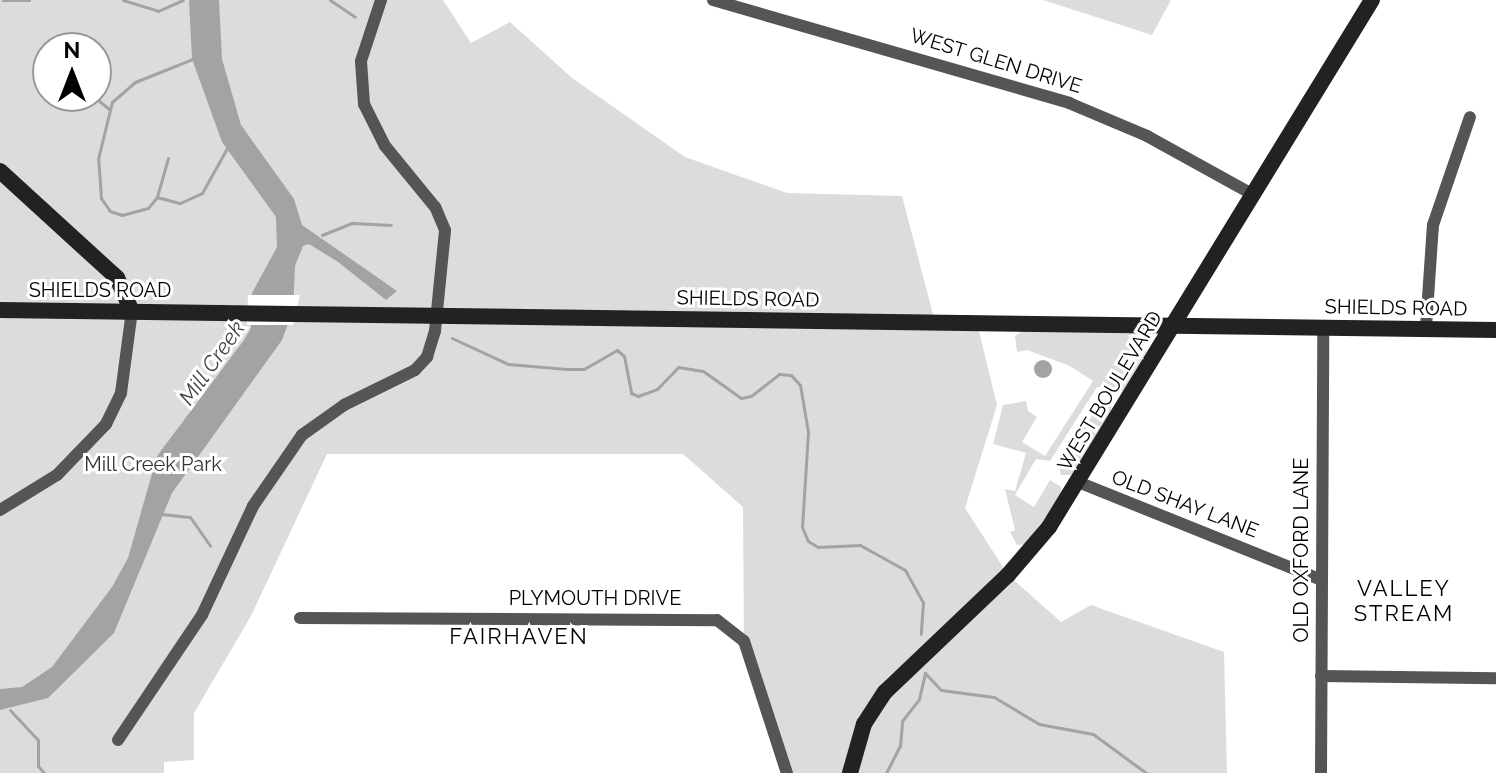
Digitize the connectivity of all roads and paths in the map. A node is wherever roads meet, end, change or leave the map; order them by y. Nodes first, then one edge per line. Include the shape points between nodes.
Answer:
1 (381, 0) edge
2 (713, 0) edge
3 (1372, 0) edge
4 (1470, 117) dead end
5 (0, 171) edge
6 (1254, 195) junction
7 (0, 310) edge
8 (132, 311) junction
9 (437, 313) junction
10 (1174, 325) junction
11 (1323, 327) junction
12 (1426, 327) junction
13 (1496, 330) edge
14 (1078, 482) junction
15 (0, 510) edge
16 (1322, 580) junction
17 (300, 618) dead end
18 (1321, 676) junction
19 (1496, 678) edge
20 (118, 740) dead end
21 (787, 773) edge
22 (850, 773) edge
23 (1321, 773) edge

1 - 9 street via 365,40 360,86 376,132 442,218 446,246
2 - 6 street, WEST GLEN DRIVE via 1069,103 1158,142
3 - 6 main road, WEST BOULEVARD
4 - 12 street via 1433,225
5 - 8 main road via 117,278
6 - 10 main road, WEST BOULEVARD
7 - 8 main road, SHIELDS ROAD
8 - 9 main road, SHIELDS ROAD
8 - 15 street via 121,393 106,424 57,475
9 - 10 main road, SHIELDS ROAD
9 - 20 street via 427,357 415,370 344,405 302,435 253,506 202,615
10 - 11 main road, SHIELDS ROAD
10 - 14 main road, WEST BOULEVARD
11 - 12 main road, SHIELDS ROAD
11 - 16 street, OLD OXFORD LANE
12 - 13 main road, SHIELDS ROAD
14 - 16 street, OLD SHAY LANE
14 - 22 main road, WEST BOULEVARD via 1019,564 885,692 864,724
16 - 18 street, OLD OXFORD LANE
17 - 21 street, PLYMOUTH DRIVE via 717,620 744,641
18 - 19 street
18 - 23 street, OLD OXFORD LANE

